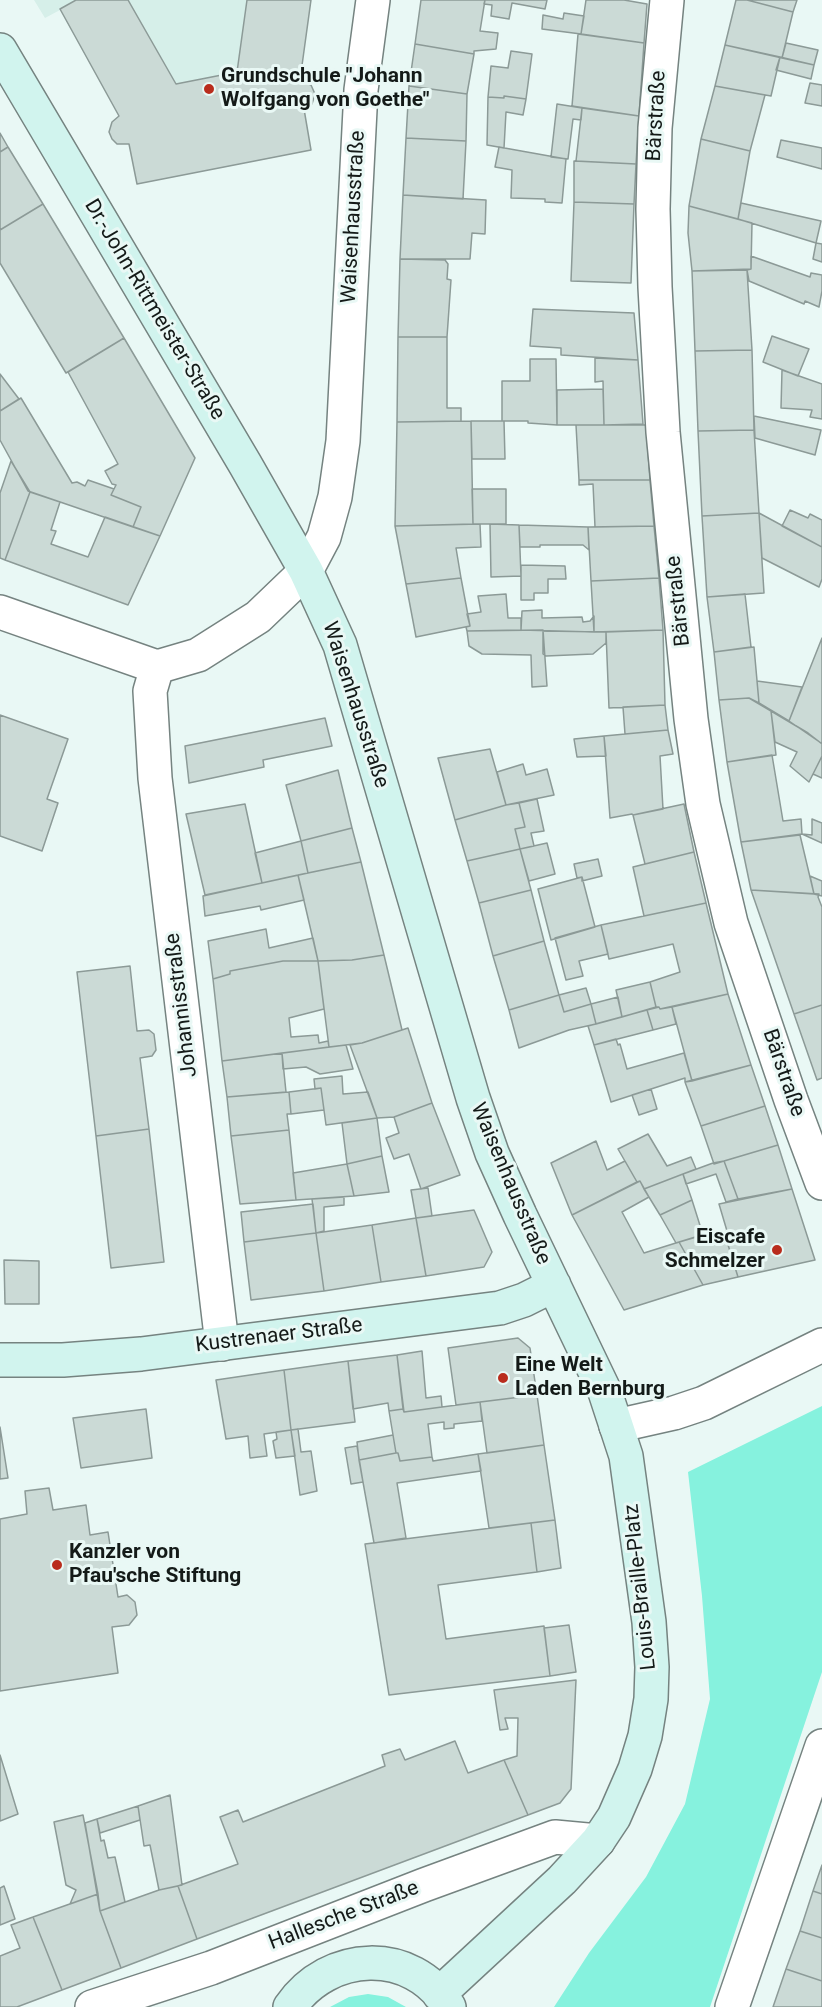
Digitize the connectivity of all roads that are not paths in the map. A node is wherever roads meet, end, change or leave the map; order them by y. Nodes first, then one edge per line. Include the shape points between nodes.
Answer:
1 (373, 0) edge
2 (667, 0) edge
3 (0, 50) edge
4 (306, 571) junction
5 (0, 612) edge
6 (157, 667) junction
7 (822, 1183) edge
8 (554, 1285) junction
9 (222, 1344) junction
10 (822, 1345) edge
11 (0, 1360) edge
12 (616, 1426) junction
13 (822, 1746) edge
14 (816, 1783) edge
15 (598, 1841) junction
16 (444, 2001) edge
17 (92, 2007) edge
18 (290, 2007) edge
19 (732, 2007) edge

1 - 4 street, Waisenhausstraße via 361,90 343,441 335,497 324,537
2 - 7 street, Bärstraße via 655,128 655,287 663,432 691,719 703,804 731,923
3 - 4 street, Dr.-John-Rittmeister-Straße
4 - 6 street via 258,617 198,655
4 - 8 street, Waisenhausstraße via 340,645 492,1153
5 - 6 street
6 - 9 street, Johannisstraße via 150,691 155,778
8 - 9 street, Kustrenaer Straße via 500,1308
8 - 12 street, Louis-Braille-Platz via 605,1392
9 - 11 street, Kustrenaer Straße via 109,1358
10 - 12 street via 704,1403
12 - 15 street, Louis-Braille-Platz via 626,1456 649,1622 651,1699 635,1769
13 - 14 street
14 - 19 street
15 - 16 street, Louis-Braille-Platz
15 - 17 street, Hallesche Straße via 555,1837 211,1968
16 - 18 street via 419,1977 395,1966 356,1963 319,1977

